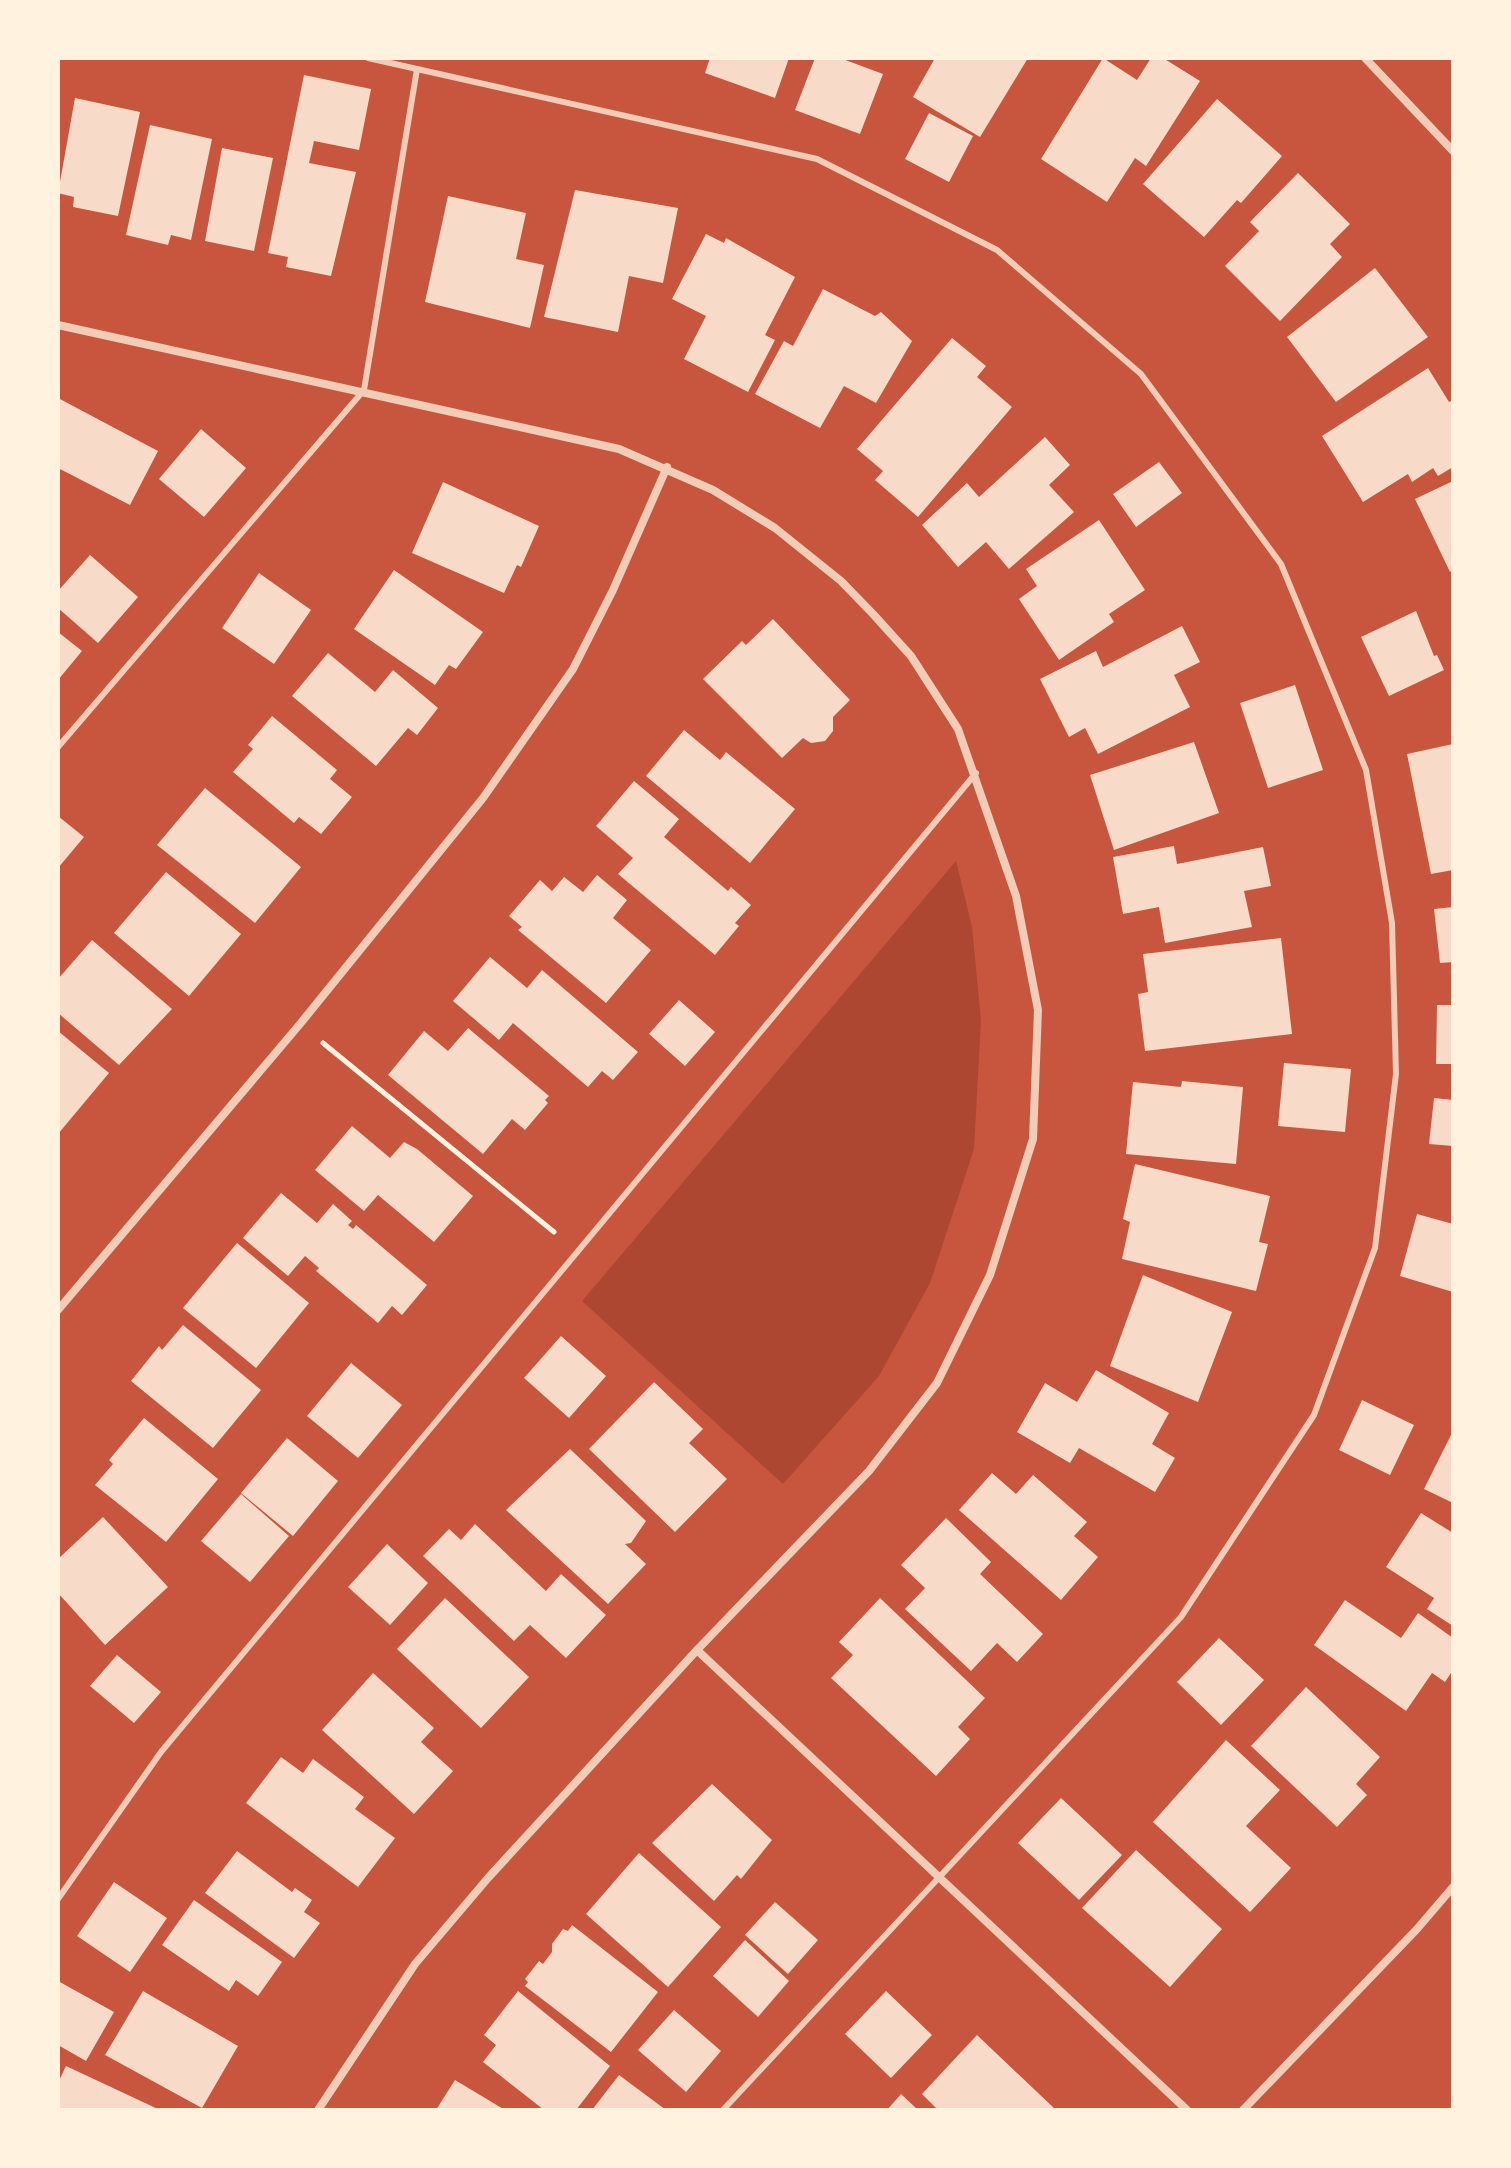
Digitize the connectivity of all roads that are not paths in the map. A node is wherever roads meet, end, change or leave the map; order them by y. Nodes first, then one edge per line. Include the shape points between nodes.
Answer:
1 (368, 58) edge
2 (1365, 58) edge
3 (417, 69) junction
4 (1453, 151) edge
5 (58, 325) edge
6 (364, 390) junction
7 (667, 467) junction
8 (58, 747) edge
9 (976, 773) junction
10 (58, 1310) edge
11 (697, 1650) junction
12 (937, 1879) junction
13 (1453, 1887) edge
14 (58, 1899) edge
15 (318, 2110) edge
16 (723, 2110) edge
17 (1187, 2110) edge
18 (1243, 2110) edge

1 - 3 lane
2 - 4 street
3 - 6 lane
3 - 12 lane via 817,159 997,250 1141,374 1281,564 1366,770 1392,923 1396,1074 1375,1248 1314,1415 1181,1617
5 - 6 street
6 - 7 street via 619,449
6 - 8 lane
7 - 9 street via 775,528 841,581 911,656 958,729
7 - 10 street via 573,669 483,798
9 - 11 street via 1016,896 1038,1010 1033,1139 990,1275 937,1383 869,1471
9 - 14 lane via 161,1752
11 - 12 street
11 - 15 street via 415,1964
12 - 16 lane
12 - 17 street
13 - 18 street

